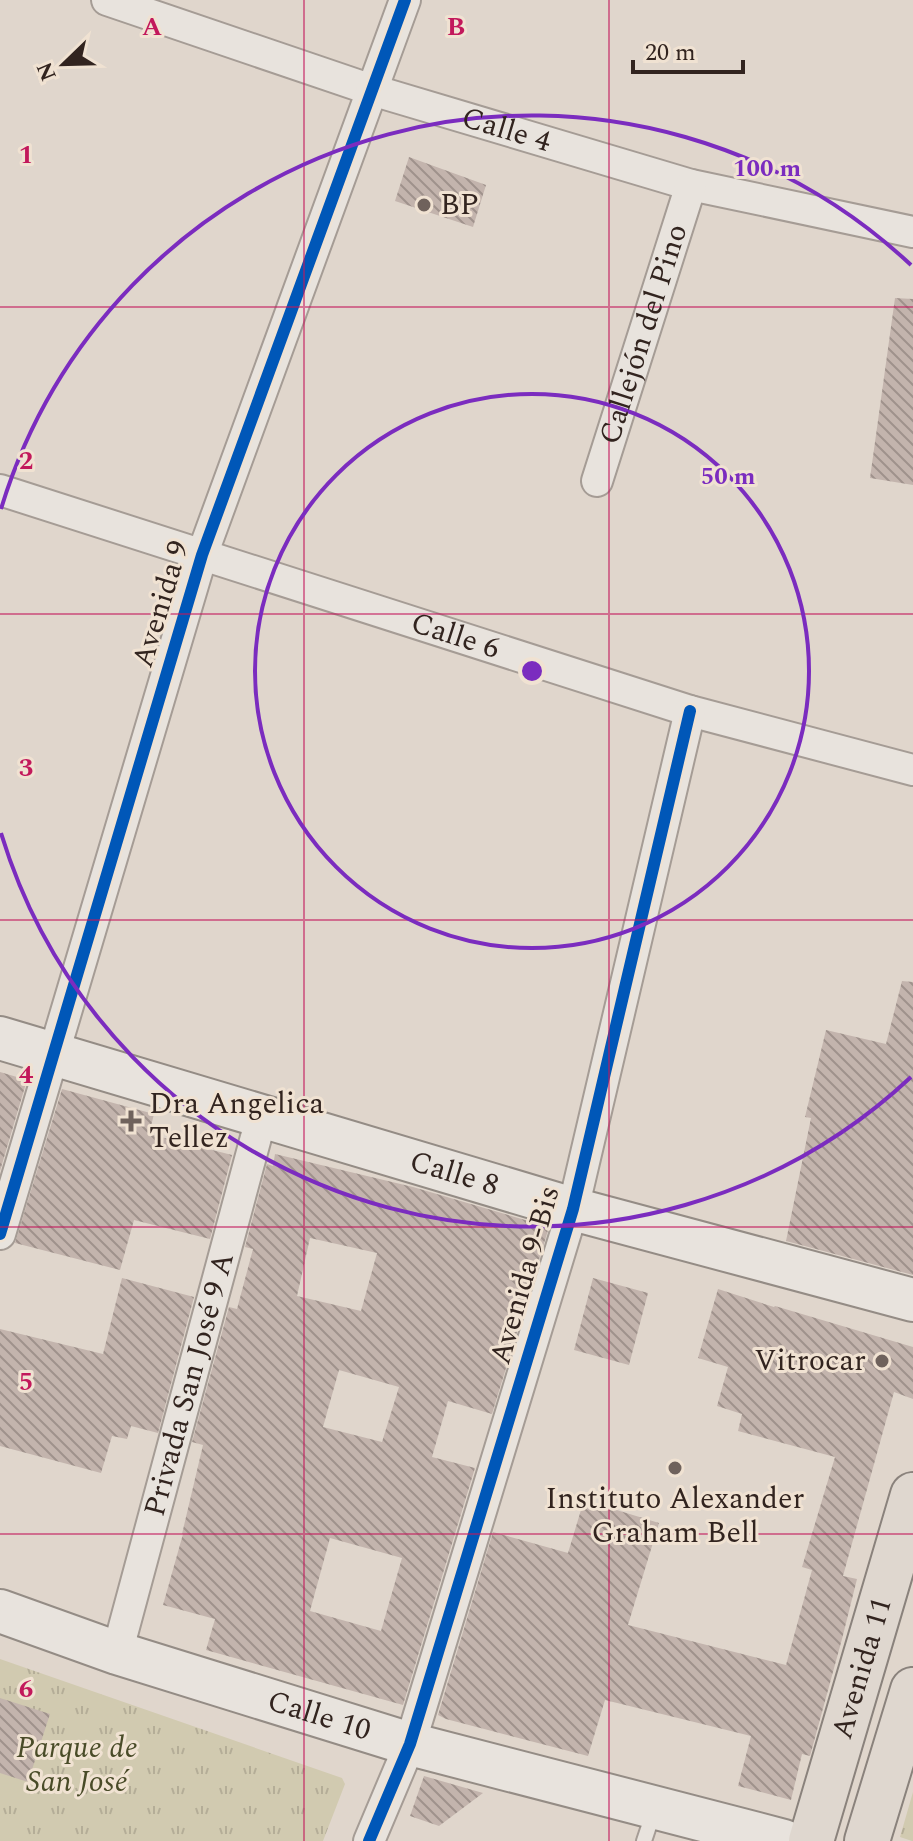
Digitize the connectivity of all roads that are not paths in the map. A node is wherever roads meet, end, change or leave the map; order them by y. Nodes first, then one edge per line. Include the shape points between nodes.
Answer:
1 (107, 0) edge
2 (405, 0) edge
3 (372, 90) junction
4 (691, 185) junction
5 (913, 232) edge
6 (597, 481) dead end
7 (0, 490) edge
8 (202, 555) junction
9 (690, 711) junction
10 (913, 770) edge
11 (0, 1038) edge
12 (52, 1055) junction
13 (262, 1115) junction
14 (573, 1209) junction
15 (0, 1234) edge
16 (913, 1300) edge
17 (913, 1495) edge
18 (0, 1611) edge
19 (117, 1653) junction
20 (913, 1690) edge
21 (410, 1744) junction
22 (650, 1824) edge
23 (369, 1841) edge
24 (784, 1841) edge
25 (811, 1841) edge
26 (867, 1841) edge

1 - 3 street, Calle 4
2 - 3 street, Avenida 9
3 - 4 street, Calle 4
3 - 8 street, Avenida 9
4 - 5 street, Calle 4
4 - 6 street, Callejón del Pino
7 - 8 street, Calle 6
8 - 9 street, Calle 6
8 - 12 street, Avenida 9
9 - 10 street, Calle 6
9 - 14 street, Avenida 9-Bis
11 - 12 main road, Calle 8
12 - 13 main road, Calle 8
12 - 15 street, Avenida 9
13 - 14 main road, Calle 8
13 - 19 street, Privada San José 9 A
14 - 16 main road, Calle 8
14 - 21 street, Avenida 9-Bis
17 - 25 main road, Avenida 11
18 - 19 main road, Calle 10
19 - 21 main road, Calle 10
20 - 26 main road, Avenida 11
21 - 22 main road, Calle 10
21 - 23 street, Avenida 9-Bis
22 - 24 main road, Calle 10

